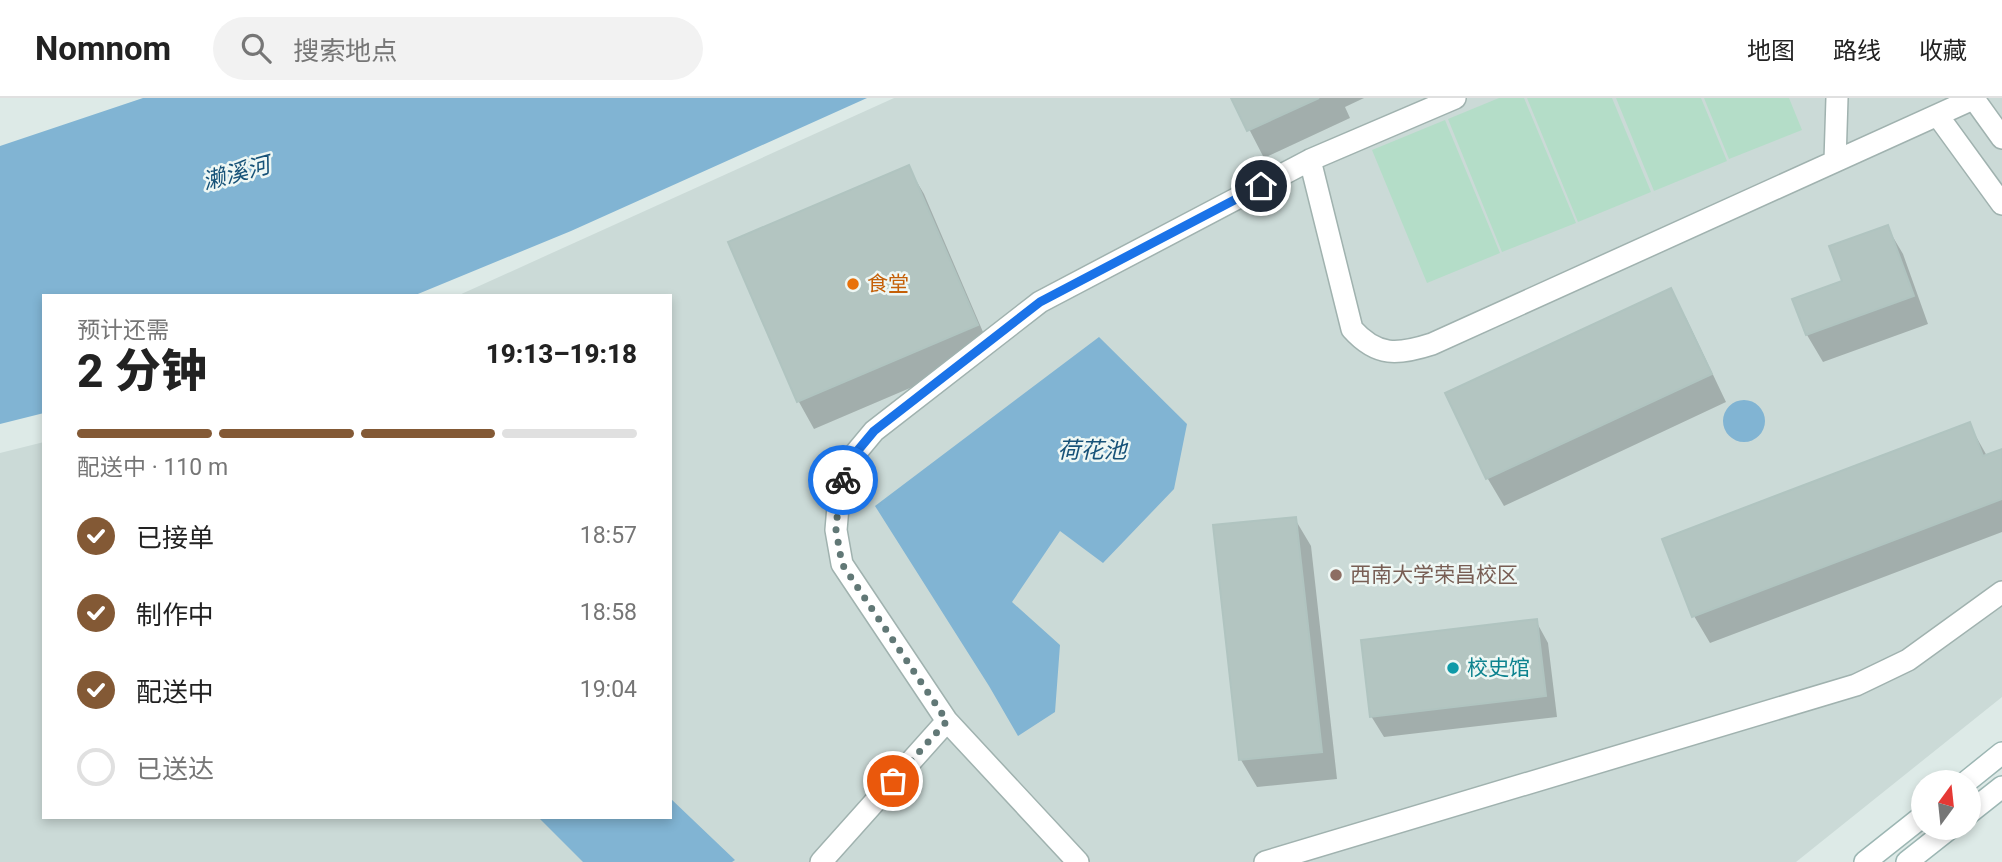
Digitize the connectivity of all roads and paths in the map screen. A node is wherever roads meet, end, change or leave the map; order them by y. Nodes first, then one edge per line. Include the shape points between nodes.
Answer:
1 (1455, 98) edge
2 (1837, 98) edge
3 (1975, 99) edge
4 (1938, 116) junction
5 (2002, 138) edge
6 (1310, 160) junction
7 (1835, 162) junction
8 (2002, 204) edge
9 (2002, 592) edge
10 (947, 721) junction
11 (2002, 753) edge
12 (1981, 770) edge
13 (2002, 787) edge
14 (1981, 804) edge
15 (1911, 826) edge
16 (1935, 840) edge
17 (821, 862) edge
18 (1078, 862) edge
19 (1265, 862) edge
20 (1865, 862) edge
21 (1907, 862) edge

1 - 6 street
2 - 7 street
3 - 4 street
3 - 5 street
4 - 7 street
4 - 8 street
6 - 7 street via 1352,329 1365,344 1386,352 1408,352 1432,344
6 - 10 street via 1040,302 874,431 849,461 839,495 836,530 842,564
9 - 19 street via 1908,660 1856,685
10 - 17 street
10 - 18 street
11 - 12 street
13 - 14 street
15 - 20 street
16 - 21 street

